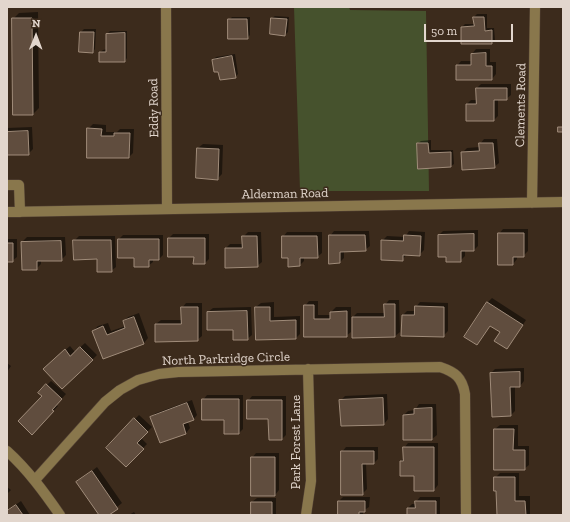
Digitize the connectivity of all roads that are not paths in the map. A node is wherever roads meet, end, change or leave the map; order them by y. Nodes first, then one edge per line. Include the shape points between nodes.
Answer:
1 (166, 7) edge
2 (535, 7) edge
3 (7, 185) edge
4 (563, 202) edge
5 (532, 203) junction
6 (167, 209) junction
7 (7, 212) edge
8 (20, 212) junction
9 (308, 369) junction
10 (7, 452) edge
11 (35, 480) junction
12 (60, 515) edge
13 (306, 515) edge
14 (466, 515) edge

1 - 6 street, Eddy Road
2 - 5 street, Clements Road
3 - 8 street via 19,185
4 - 5 street, Alderman Road
5 - 6 street, Alderman Road
6 - 8 street, Alderman Road
7 - 8 street, Alderman Road
9 - 11 street, North Parkridge Circle via 178,372 138,380 105,402
9 - 13 street, Park Forest Lane via 311,481
9 - 14 street, North Parkridge Circle via 440,367 452,371 463,385 465,394
10 - 11 street
11 - 12 street

